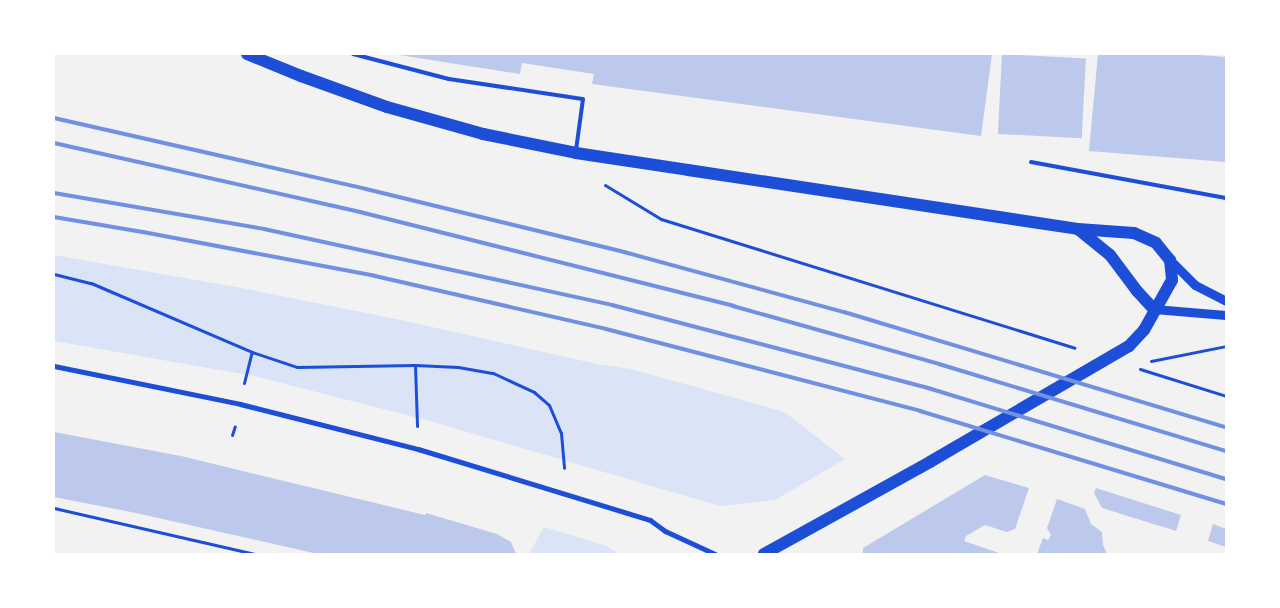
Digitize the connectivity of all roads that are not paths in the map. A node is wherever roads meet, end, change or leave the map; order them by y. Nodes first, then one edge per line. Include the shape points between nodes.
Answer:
1 (247, 54) edge
2 (353, 54) edge
3 (576, 152) junction
4 (1031, 162) dead end
5 (1226, 198) edge
6 (1078, 229) junction
7 (1170, 260) junction
8 (1226, 301) edge
9 (1154, 309) junction
10 (1226, 315) edge
11 (54, 366) edge
12 (715, 554) edge
13 (764, 554) edge

1 - 3 main road via 387,107 483,134
2 - 3 lane via 449,79 583,99
3 - 6 main road
4 - 5 lane
6 - 7 main road via 1134,233 1156,243
6 - 9 main road via 1110,255
7 - 8 street via 1195,285
7 - 9 main road via 1172,280
9 - 10 street
9 - 13 main road via 1144,330 1116,354
11 - 12 street via 240,404 418,449 650,520

